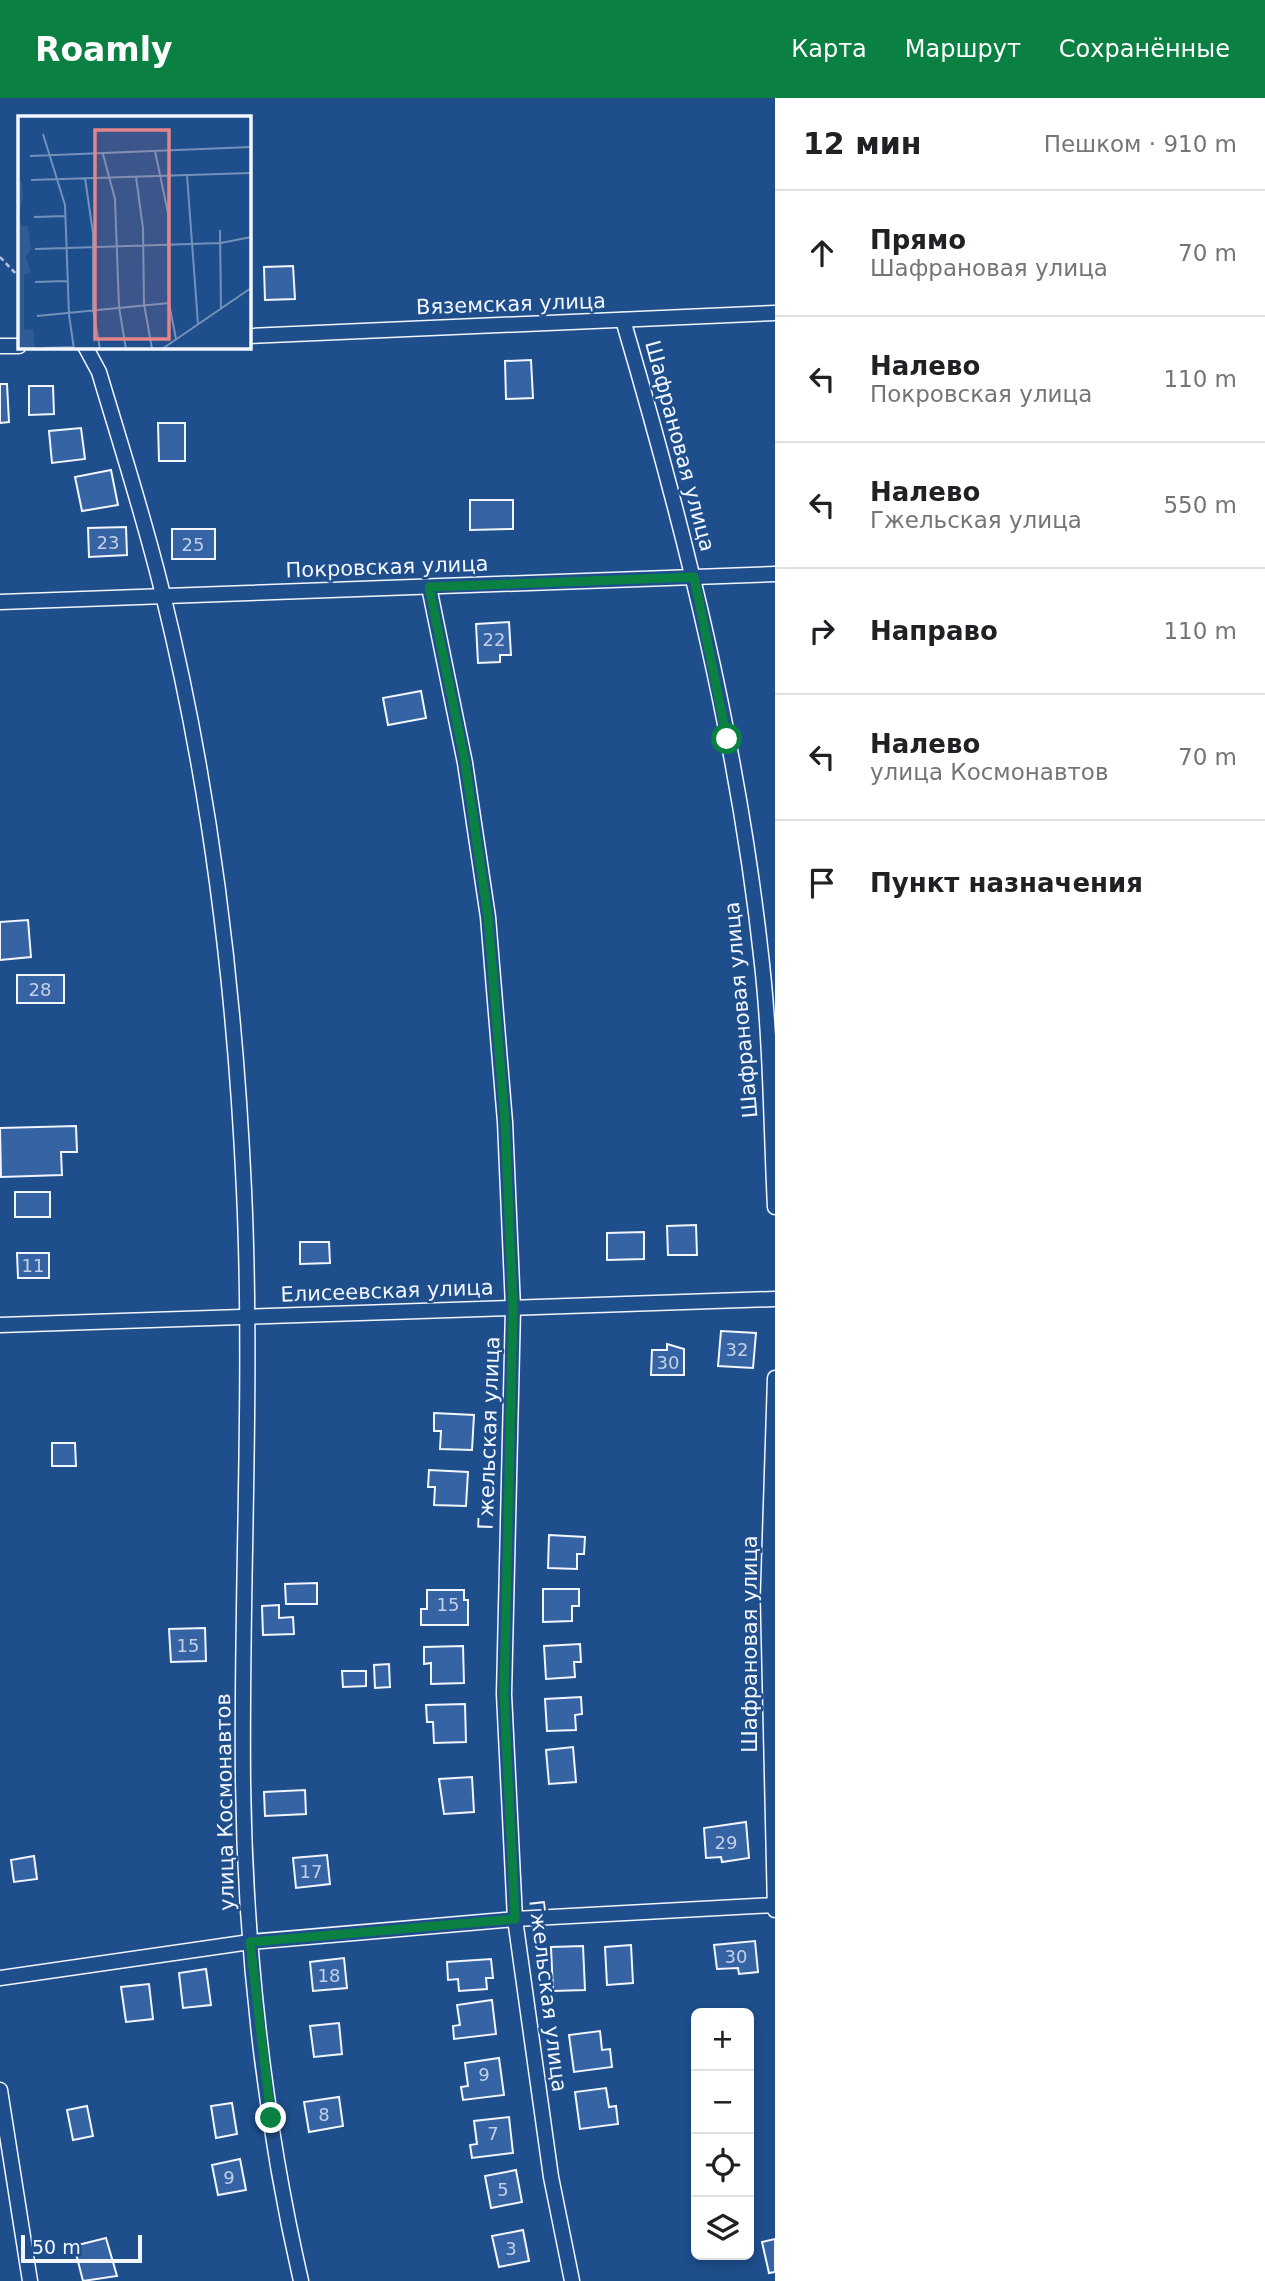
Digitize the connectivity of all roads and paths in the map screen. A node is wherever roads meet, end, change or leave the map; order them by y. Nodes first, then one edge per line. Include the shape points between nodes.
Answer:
1 (0, 257) edge
2 (18, 276) edge
3 (775, 313) edge
4 (623, 320) junction
5 (250, 336) edge
6 (0, 346) edge
7 (18, 346) edge
8 (86, 348) edge
9 (775, 574) edge
10 (694, 577) junction
11 (429, 587) junction
12 (164, 596) junction
13 (0, 602) edge
14 (775, 1207) edge
15 (775, 1299) edge
16 (513, 1308) junction
17 (246, 1317) junction
18 (0, 1325) edge
19 (775, 1378) edge
20 (775, 1908) edge
21 (515, 1919) junction
22 (250, 1942) junction
23 (0, 1979) edge
24 (0, 2090) edge
25 (30, 2281) edge
26 (300, 2281) edge
27 (572, 2281) edge

1 - 2 path
3 - 4 street, Вяземская улица
4 - 5 street, Вяземская улица
4 - 10 street, Шафрановая улица
6 - 7 street
8 - 12 street, улица Космонавтов via 99,372
9 - 10 street, Покровская улица
10 - 11 street, Покровская улица
10 - 14 street, Шафрановая улица via 727,739 763,966
11 - 12 street, Покровская улица
11 - 16 street, Гжельская улица via 465,762 488,917 505,1122
12 - 13 street, Покровская улица
12 - 17 street, улица Космонавтов via 209,825 238,1070
15 - 16 street, Елисеевская улица
16 - 17 street, Елисеевская улица
16 - 21 street, Гжельская улица via 504,1694
17 - 18 street, Елисеевская улица
17 - 22 street, улица Космонавтов via 243,1784
19 - 20 street, Шафрановая улица via 768,1598
20 - 21 street
21 - 22 street
21 - 27 street, Гжельская улица via 551,2177
22 - 23 street
22 - 26 street, улица Космонавтов via 271,2118
24 - 25 street

